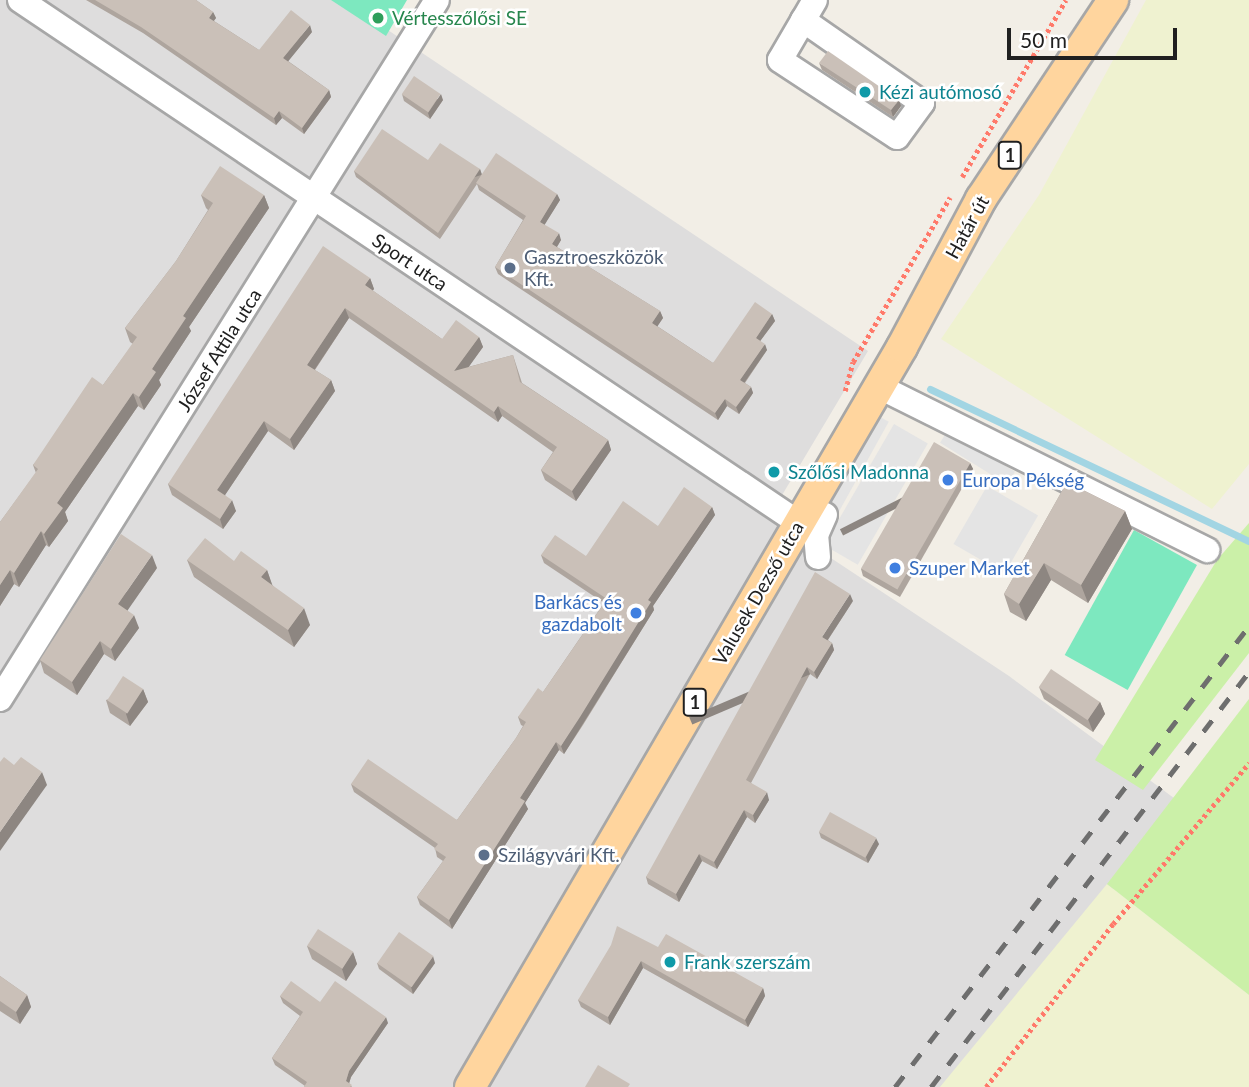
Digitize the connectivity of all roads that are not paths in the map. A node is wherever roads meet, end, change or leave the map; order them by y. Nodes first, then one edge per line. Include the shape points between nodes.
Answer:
1 (20, 0) edge
2 (437, 0) edge
3 (1113, 0) edge
4 (809, 10) edge
5 (314, 197) junction
6 (919, 317) joint
7 (878, 386) junction
8 (812, 519) junction
9 (1207, 550) dead end
10 (818, 557) dead end
11 (0, 699) edge
12 (470, 1087) edge

1 - 5 street, Sport utca
2 - 5 street, József Attila utca
3 - 6 main road, Határ út / 1 via 981,199
4 - 4 street via 922,103 897,136 780,60
5 - 8 street, Sport utca
5 - 11 street, József Attila utca
6 - 7 main road, Valusek Dezső utca / 1
7 - 8 main road, Valusek Dezső utca / 1
7 - 9 street
8 - 10 street
8 - 12 main road, Valusek Dezső utca / 1

